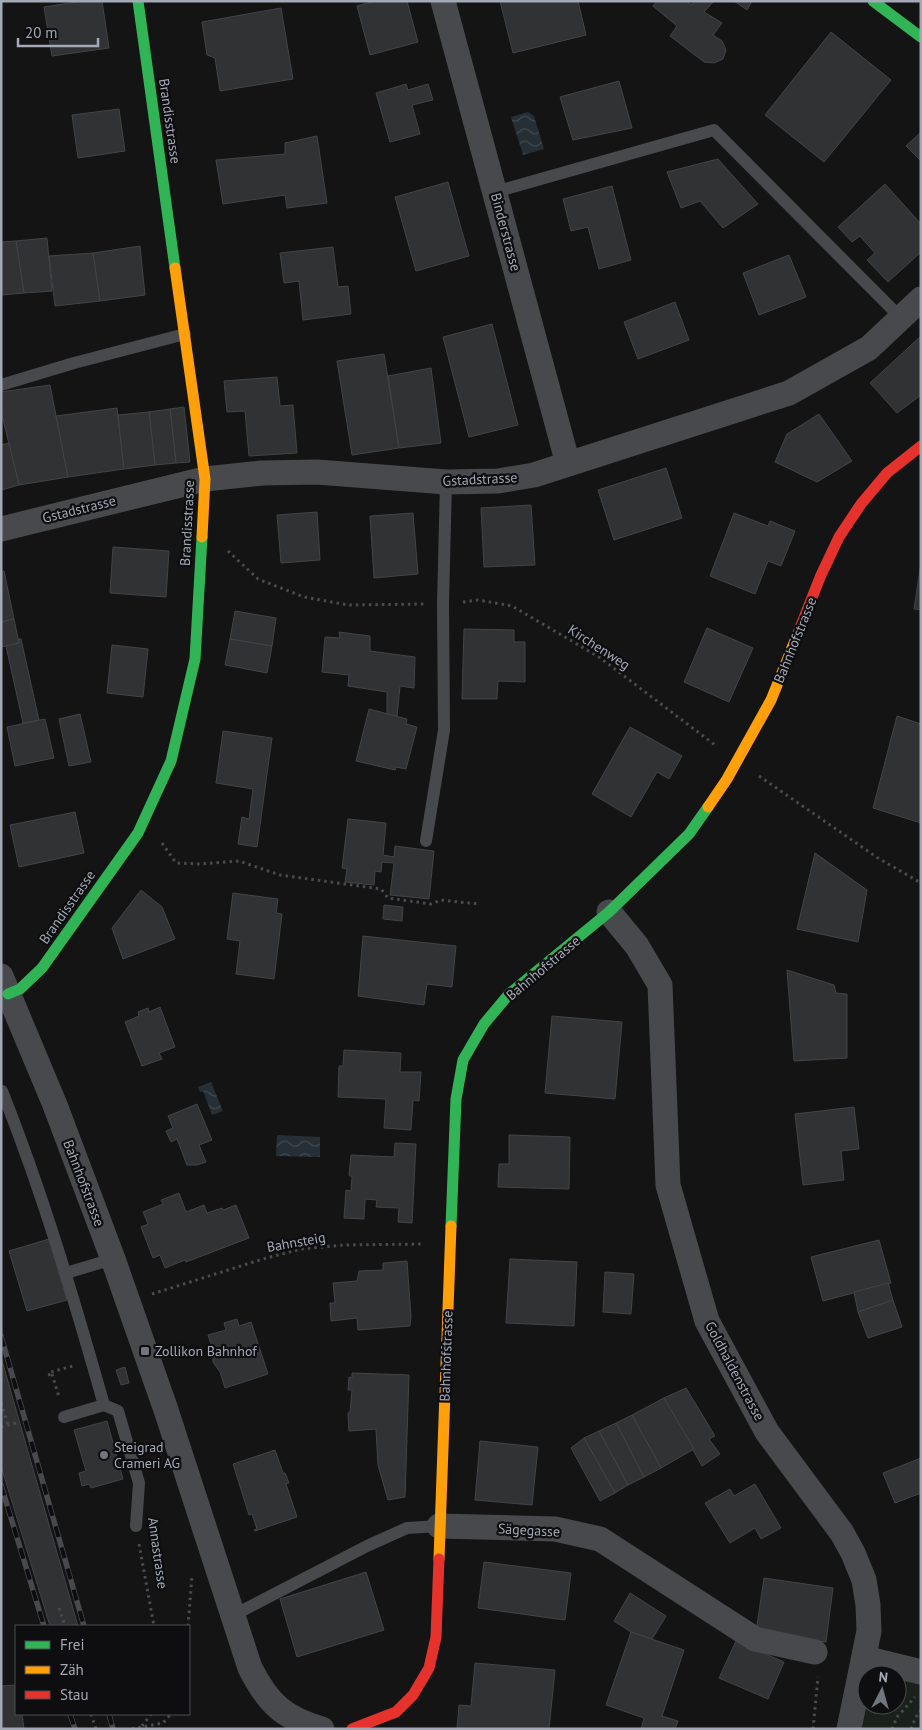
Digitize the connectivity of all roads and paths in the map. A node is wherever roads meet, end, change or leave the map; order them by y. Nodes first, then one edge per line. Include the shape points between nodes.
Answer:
1 (138, 1) edge
2 (443, 1) edge
3 (873, 1) edge
4 (921, 36) edge
5 (495, 192) junction
6 (921, 299) edge
7 (901, 318) junction
8 (185, 334) junction
9 (1, 385) edge
10 (921, 446) edge
11 (568, 464) junction
12 (205, 479) junction
13 (446, 482) junction
14 (1, 529) edge
15 (225, 549) dead end
16 (443, 604) junction
17 (738, 762) junction
18 (426, 841) dead end
19 (161, 842) dead end
20 (921, 883) edge
21 (478, 904) dead end
22 (609, 912) junction
23 (5, 985) edge
24 (2, 1091) edge
25 (451, 1243) junction
26 (113, 1259) junction
27 (66, 1273) junction
28 (150, 1294) dead end
29 (80, 1364) dead end
30 (1, 1403) edge
31 (104, 1405) junction
32 (62, 1411) joint
33 (20, 1422) dead end
34 (8, 1425) junction
35 (1, 1427) edge
36 (136, 1526) joint
37 (439, 1526) junction
38 (192, 1572) dead end
39 (59, 1608) dead end
40 (232, 1616) junction
41 (65, 1625) edge
42 (154, 1625) edge
43 (188, 1625) edge
44 (816, 1652) joint
45 (864, 1658) junction
46 (921, 1672) edge
47 (921, 1692) edge
48 (921, 1711) edge
49 (91, 1715) edge
50 (150, 1715) edge
51 (170, 1715) edge
52 (142, 1727) junction
53 (309, 1727) edge
54 (96, 1729) edge
55 (132, 1729) edge
56 (352, 1729) edge
57 (813, 1729) edge
58 (849, 1729) edge
59 (892, 1729) edge
60 (911, 1729) edge

1 - 8 street, Brandisstrasse
2 - 5 street, Binderstrasse
3 - 4 street
5 - 7 lane via 714,130
5 - 11 street, Binderstrasse
6 - 7 street, Gstadstrasse
7 - 11 street, Gstadstrasse via 868,348 789,393
8 - 9 lane
8 - 12 street, Brandisstrasse
10 - 17 street, Bahnhofstrasse via 887,473 839,537 771,700
11 - 13 street, Gstadstrasse via 534,475 498,481
12 - 13 street, Gstadstrasse via 317,472
12 - 14 street, Gstadstrasse
12 - 23 street, Brandisstrasse via 195,659 171,761 138,833 42,968 20,989
13 - 16 lane
15 - 16 path, Kirchenweg via 258,579 304,597 348,605
16 - 17 path, Kirchenweg via 478,600 512,606 599,657
16 - 18 lane via 444,730
17 - 20 path, Kirchenweg via 878,858
17 - 22 street, Bahnhofstrasse via 689,834
19 - 21 path via 176,863 240,861 280,875 381,889 388,898 431,904 441,900
22 - 25 street, Bahnhofstrasse via 509,994 484,1024 463,1060 456,1099
22 - 45 street, Goldhaldenstrasse via 637,946 660,985 668,1185 707,1321 766,1432 842,1533 853,1553 864,1580 868,1605 869,1631
23 - 26 street, Bahnhofstrasse
24 - 27 lane
25 - 28 path, Bahnsteig via 344,1245 301,1250
25 - 37 street, Bahnhofstrasse
26 - 27 lane
26 - 40 street, Bahnhofstrasse via 166,1410
27 - 31 lane
29 - 32 path via 51,1372
30 - 34 path
31 - 32 lane
31 - 36 lane, Annastrasse via 118,1411 138,1483
33 - 34 path
34 - 35 path
36 - 42 path, Annastrasse
37 - 40 lane, Sägegasse via 406,1528
37 - 44 street, Sägegasse via 555,1529 600,1539 755,1639
37 - 56 street, Bahnhofstrasse via 436,1636 428,1668 413,1696 396,1712
38 - 43 path
39 - 41 path
40 - 53 street, Bahnhofstrasse via 250,1668 262,1691 281,1711
44 - 57 path via 819,1667
45 - 46 street
45 - 58 street, Goldhaldenstrasse
47 - 59 path via 897,1717
48 - 60 path
49 - 54 path
50 - 52 path
51 - 52 path via 162,1723
52 - 55 path

